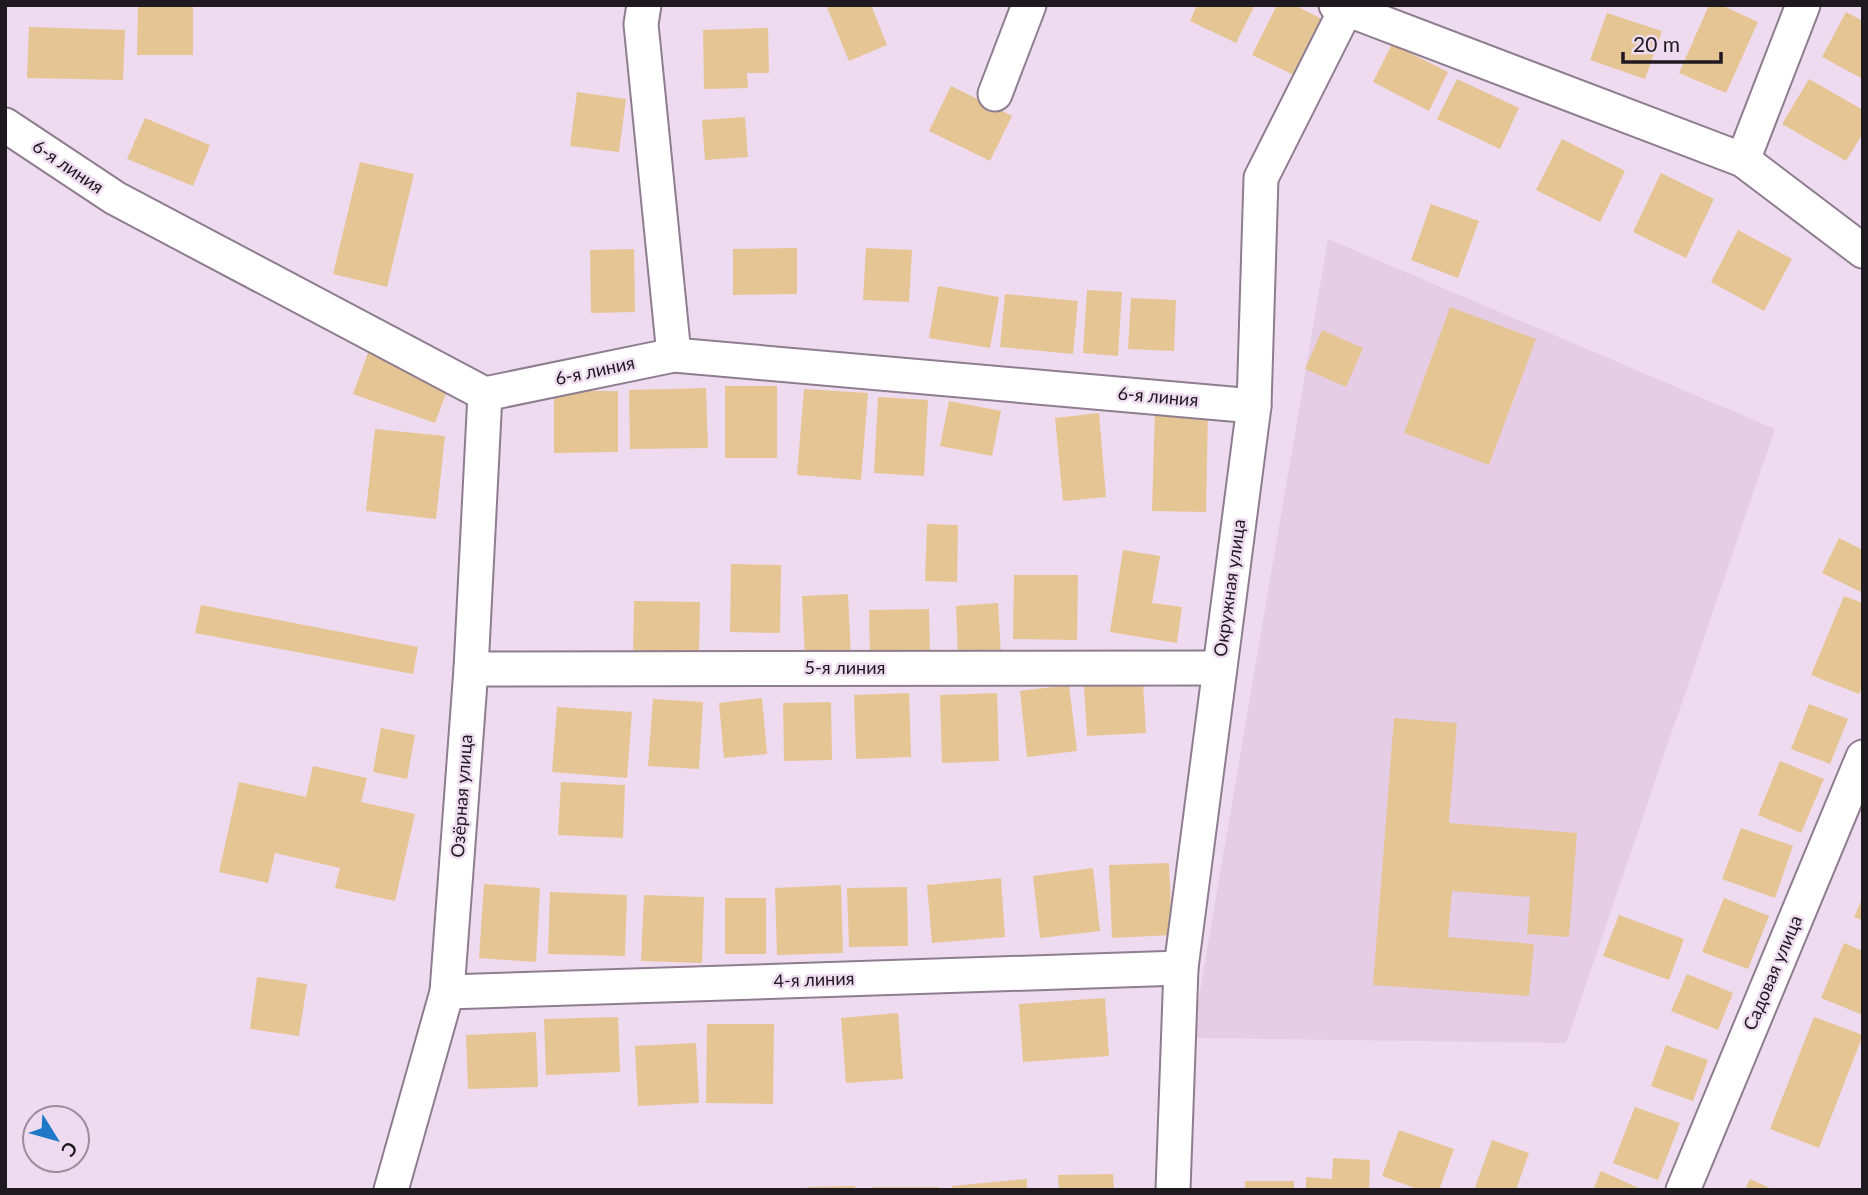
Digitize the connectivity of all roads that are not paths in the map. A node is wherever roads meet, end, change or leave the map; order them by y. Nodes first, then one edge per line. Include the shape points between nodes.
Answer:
1 (644, 5) edge
2 (1029, 5) edge
3 (1803, 5) edge
4 (1344, 7) edge
5 (996, 94) dead end
6 (5, 125) edge
7 (1743, 160) junction
8 (1863, 251) edge
9 (674, 355) junction
10 (485, 394) junction
11 (1254, 406) junction
12 (1219, 668) junction
13 (471, 669) junction
14 (1863, 757) edge
15 (1181, 968) junction
16 (447, 992) junction
17 (391, 1190) edge
18 (1173, 1190) edge
19 (1683, 1190) edge

1 - 9 street via 641,24
2 - 5 street
3 - 7 street
4 - 7 street
4 - 11 street, Окружная улица via 1261,178
6 - 10 street, 6-я линия via 115,198
7 - 8 street
9 - 10 street, 6-я линия
9 - 11 street, 6-я линия
10 - 13 street, Озёрная улица
11 - 12 street, Окружная улица
12 - 13 street, 5-я линия
12 - 15 street, Окружная улица
13 - 16 street, Озёрная улица
14 - 19 street, Садовая улица
15 - 16 street, 4-я линия
15 - 18 street, Окружная улица
16 - 17 street, Озёрная улица

